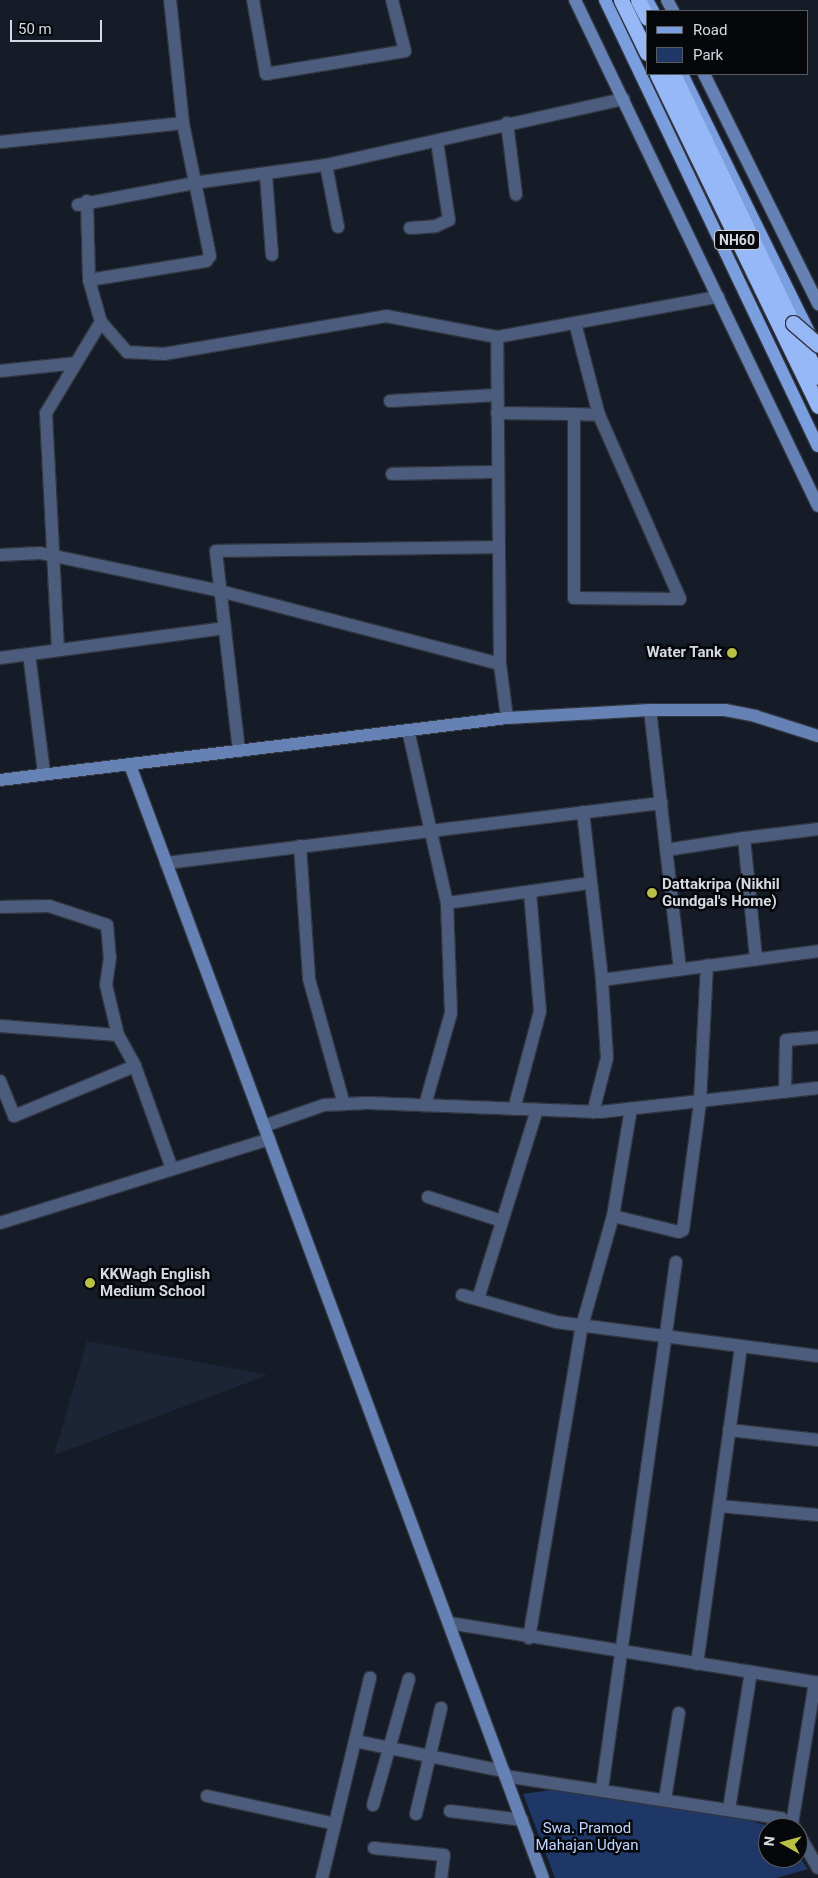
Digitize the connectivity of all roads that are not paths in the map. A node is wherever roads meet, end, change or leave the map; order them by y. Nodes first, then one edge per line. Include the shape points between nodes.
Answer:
1 (170, 0) edge
2 (255, 0) edge
3 (392, 0) edge
4 (575, 0) edge
5 (605, 0) edge
6 (621, 0) edge
7 (638, 0) edge
8 (646, 16) edge
9 (646, 51) edge
10 (657, 75) edge
11 (673, 75) edge
12 (682, 75) edge
13 (704, 75) edge
14 (624, 99) junction
15 (507, 123) junction
16 (183, 124) junction
17 (0, 142) edge
18 (437, 142) junction
19 (326, 165) junction
20 (266, 175) junction
21 (194, 183) junction
22 (516, 194) dead end
23 (338, 227) dead end
24 (410, 228) dead end
25 (272, 255) dead end
26 (89, 280) junction
27 (718, 297) junction
28 (818, 304) edge
29 (101, 322) junction
30 (575, 323) junction
31 (793, 323) junction
32 (497, 337) junction
33 (818, 344) edge
34 (818, 351) edge
35 (76, 363) junction
36 (0, 371) edge
37 (818, 377) edge
38 (497, 395) junction
39 (390, 401) dead end
40 (818, 406) edge
41 (498, 413) junction
42 (574, 414) junction
43 (599, 415) junction
44 (818, 446) edge
45 (498, 472) junction
46 (392, 474) dead end
47 (818, 506) edge
48 (499, 547) junction
49 (0, 555) edge
50 (51, 555) junction
51 (220, 591) junction
52 (225, 628) junction
53 (58, 650) junction
54 (29, 654) junction
55 (0, 658) edge
56 (500, 664) junction
57 (650, 710) junction
58 (507, 718) junction
59 (408, 730) junction
60 (818, 736) edge
61 (239, 751) junction
62 (130, 764) junction
63 (44, 772) junction
64 (0, 780) edge
65 (661, 804) junction
66 (583, 812) junction
67 (818, 829) edge
68 (431, 830) junction
69 (744, 838) junction
70 (300, 846) junction
71 (666, 850) junction
72 (166, 863) junction
73 (590, 883) junction
74 (530, 891) junction
75 (447, 903) junction
76 (0, 907) edge
77 (818, 950) edge
78 (756, 959) junction
79 (707, 966) junction
80 (680, 969) junction
81 (602, 980) junction
82 (0, 1026) edge
83 (118, 1035) junction
84 (818, 1037) edge
85 (135, 1066) junction
86 (0, 1081) edge
87 (818, 1088) edge
88 (785, 1092) junction
89 (700, 1102) junction
90 (344, 1104) junction
91 (426, 1105) junction
92 (631, 1108) junction
93 (514, 1109) junction
94 (537, 1110) junction
95 (593, 1112) junction
96 (264, 1126) junction
97 (269, 1139) junction
98 (172, 1169) junction
99 (428, 1197) dead end
100 (613, 1216) junction
101 (502, 1221) junction
102 (0, 1223) edge
103 (676, 1262) dead end
104 (462, 1295) dead end
105 (478, 1299) junction
106 (582, 1326) junction
107 (666, 1336) junction
108 (741, 1346) junction
109 (818, 1356) edge
110 (729, 1430) junction
111 (818, 1440) edge
112 (719, 1506) junction
113 (818, 1515) edge
114 (449, 1623) junction
115 (529, 1638) junction
116 (621, 1653) junction
117 (697, 1664) junction
118 (751, 1672) junction
119 (370, 1678) dead end
120 (409, 1679) dead end
121 (817, 1682) edge
122 (441, 1708) dead end
123 (679, 1714) dead end
124 (356, 1741) junction
125 (389, 1748) junction
126 (430, 1757) junction
127 (504, 1774) junction
128 (602, 1789) junction
129 (207, 1796) dead end
130 (665, 1799) junction
131 (373, 1805) dead end
132 (729, 1809) junction
133 (450, 1812) dead end
134 (416, 1814) dead end
135 (760, 1818) edge
136 (797, 1818) edge
137 (522, 1820) junction
138 (335, 1824) junction
139 (374, 1848) dead end
140 (808, 1851) edge
141 (818, 1868) edge
142 (322, 1878) edge
143 (441, 1878) edge
144 (543, 1878) edge

1 - 16 street
2 - 3 street via 266,74 405,51
4 - 14 street
5 - 44 main road
6 - 9 highway
7 - 8 highway
10 - 40 highway, NH60
11 - 31 highway, NH60
12 - 34 main road
13 - 28 street
14 - 15 street
14 - 27 street
15 - 18 street
15 - 22 street
16 - 17 street
16 - 21 street
18 - 19 street
18 - 24 street via 449,220 436,226
19 - 20 street
19 - 23 street
20 - 21 street
20 - 25 street
21 - 26 street via 82,203
21 - 26 street via 210,252 208,260
26 - 29 street
27 - 30 street
27 - 47 street
29 - 32 street via 127,352 164,354 386,316
29 - 35 street
30 - 32 street
30 - 43 street
31 - 33 highway, bridge
31 - 37 highway, NH60
32 - 38 street
35 - 36 street
35 - 50 street via 46,413
38 - 39 street
38 - 41 street
41 - 42 street
41 - 45 street
42 - 43 street
42 - 43 street via 574,598 680,599
45 - 46 street
45 - 48 street
48 - 51 street via 216,551
48 - 56 street
49 - 50 street
50 - 51 street
50 - 53 street
51 - 52 street
51 - 56 street
52 - 53 street
52 - 61 street
53 - 54 street
54 - 55 street
54 - 63 street
56 - 58 street
57 - 58 street
57 - 60 street via 725,710
57 - 65 street
58 - 59 street
59 - 61 street
59 - 68 street
61 - 62 street
62 - 63 street
62 - 72 street
63 - 64 street
65 - 66 street
65 - 71 street
66 - 68 street
66 - 73 street
67 - 69 street
68 - 70 street
68 - 75 street
69 - 71 street
69 - 78 street
70 - 72 street
70 - 90 street via 309,979
71 - 80 street
72 - 96 street
73 - 74 street
73 - 81 street
74 - 75 street
74 - 93 street via 540,1011
75 - 91 street via 451,1013
76 - 83 street via 49,906 107,925 110,957 106,985
77 - 78 street
78 - 79 street
79 - 80 street
79 - 89 street
80 - 81 street
81 - 95 street via 607,1058
82 - 83 street
83 - 85 street
84 - 88 street via 786,1040
85 - 86 street via 14,1116
85 - 98 street
87 - 88 street
88 - 89 street
89 - 92 street
89 - 100 street via 684,1230 679,1232
90 - 91 street
90 - 96 street via 324,1105
91 - 93 street
92 - 95 street
92 - 100 street
93 - 94 street
94 - 95 street
94 - 101 street
96 - 97 street
97 - 98 street
97 - 114 street
98 - 102 street
99 - 101 street
100 - 106 street
101 - 105 street
103 - 107 street
104 - 105 street
105 - 106 street via 556,1322
106 - 107 street
106 - 115 street
107 - 108 street
107 - 116 street
108 - 109 street
108 - 110 street
110 - 111 street
110 - 112 street
112 - 113 street
112 - 117 street
114 - 115 street
114 - 127 street
115 - 116 street
116 - 117 street
116 - 128 street
117 - 118 street
118 - 121 street
118 - 132 street
119 - 124 street
120 - 125 street
121 - 136 street
122 - 126 street
123 - 130 street
124 - 125 street
124 - 138 street
125 - 126 street
125 - 131 street
126 - 127 street
126 - 134 street
127 - 128 street
127 - 137 street
128 - 130 street
129 - 138 street
130 - 132 street
132 - 135 street
133 - 137 street
137 - 144 street
138 - 142 street
139 - 143 street via 444,1855
140 - 141 street

